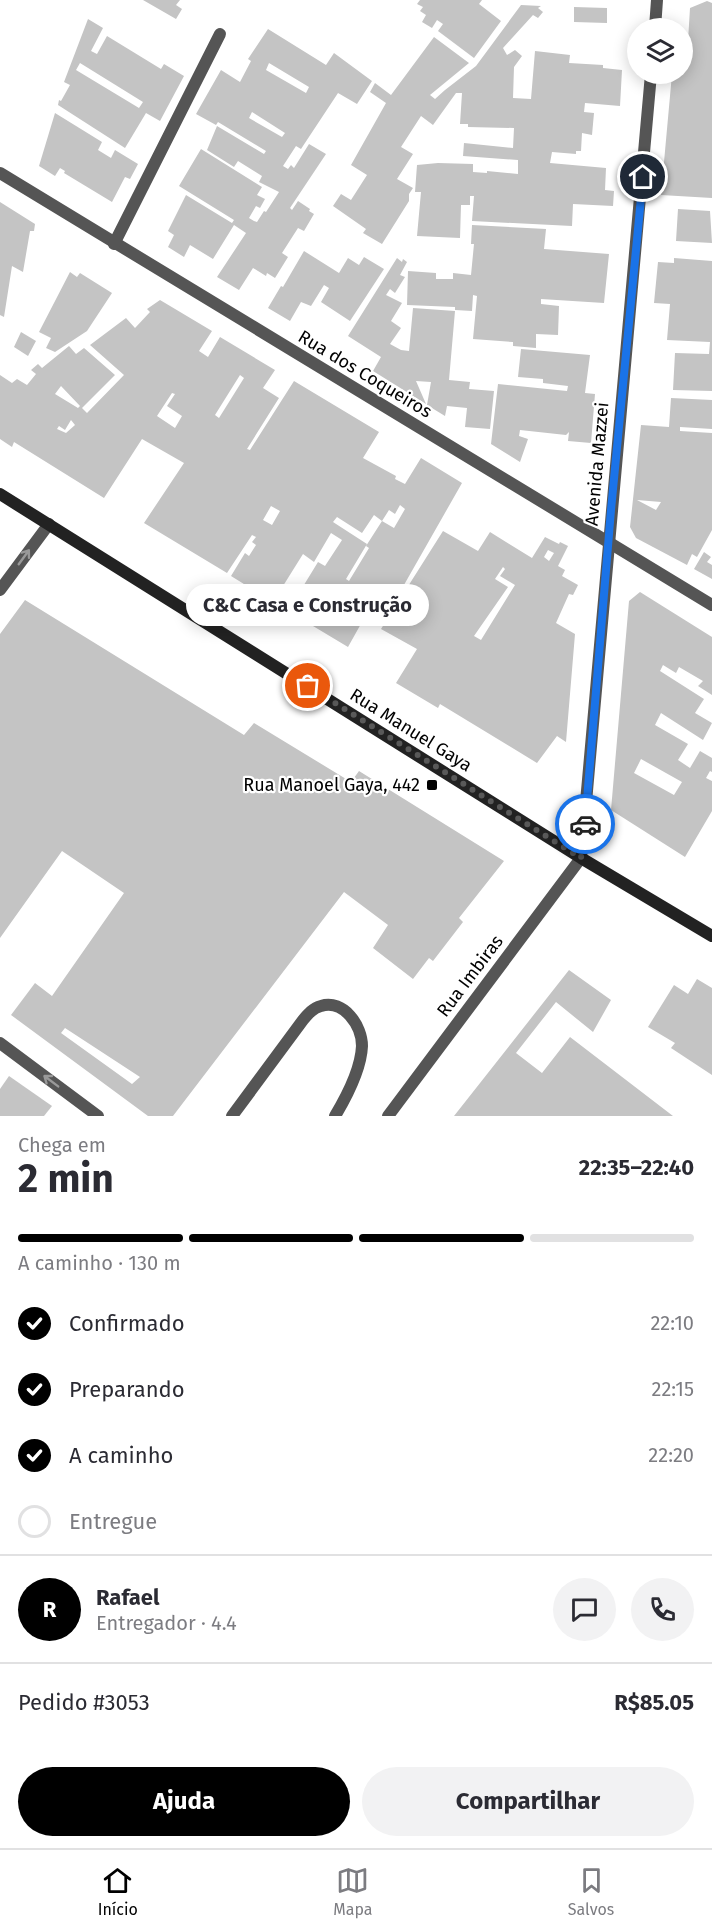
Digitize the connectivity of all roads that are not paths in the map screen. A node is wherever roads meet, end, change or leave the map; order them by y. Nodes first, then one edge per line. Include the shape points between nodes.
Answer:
1 (657, 0) edge
2 (656, 18) edge
3 (220, 34) dead end
4 (650, 84) edge
5 (0, 173) edge
6 (114, 243) junction
7 (0, 494) edge
8 (49, 524) junction
9 (608, 543) junction
10 (0, 590) edge
11 (712, 605) edge
12 (581, 858) junction
13 (712, 936) edge
14 (0, 1043) edge
15 (98, 1116) edge
16 (232, 1116) edge
17 (335, 1116) edge
18 (388, 1116) edge

1 - 2 street
3 - 6 street
4 - 9 street, Avenida Mazzei
5 - 6 street, Rua dos Coqueiros
6 - 9 street, Rua dos Coqueiros
7 - 8 main road, Rua Manuel Gaya
10 -> 8 street
8 - 12 main road, Rua Manuel Gaya
9 - 11 street, Rua dos Coqueiros
9 - 12 street, Avenida Mazzei
12 - 13 main road, Rua Manuel Gaya
12 - 18 street, Rua Imbiras
15 -> 14 street
16 - 17 street via 303,1020 323,1005 346,1012 359,1026 362,1045 360,1063

